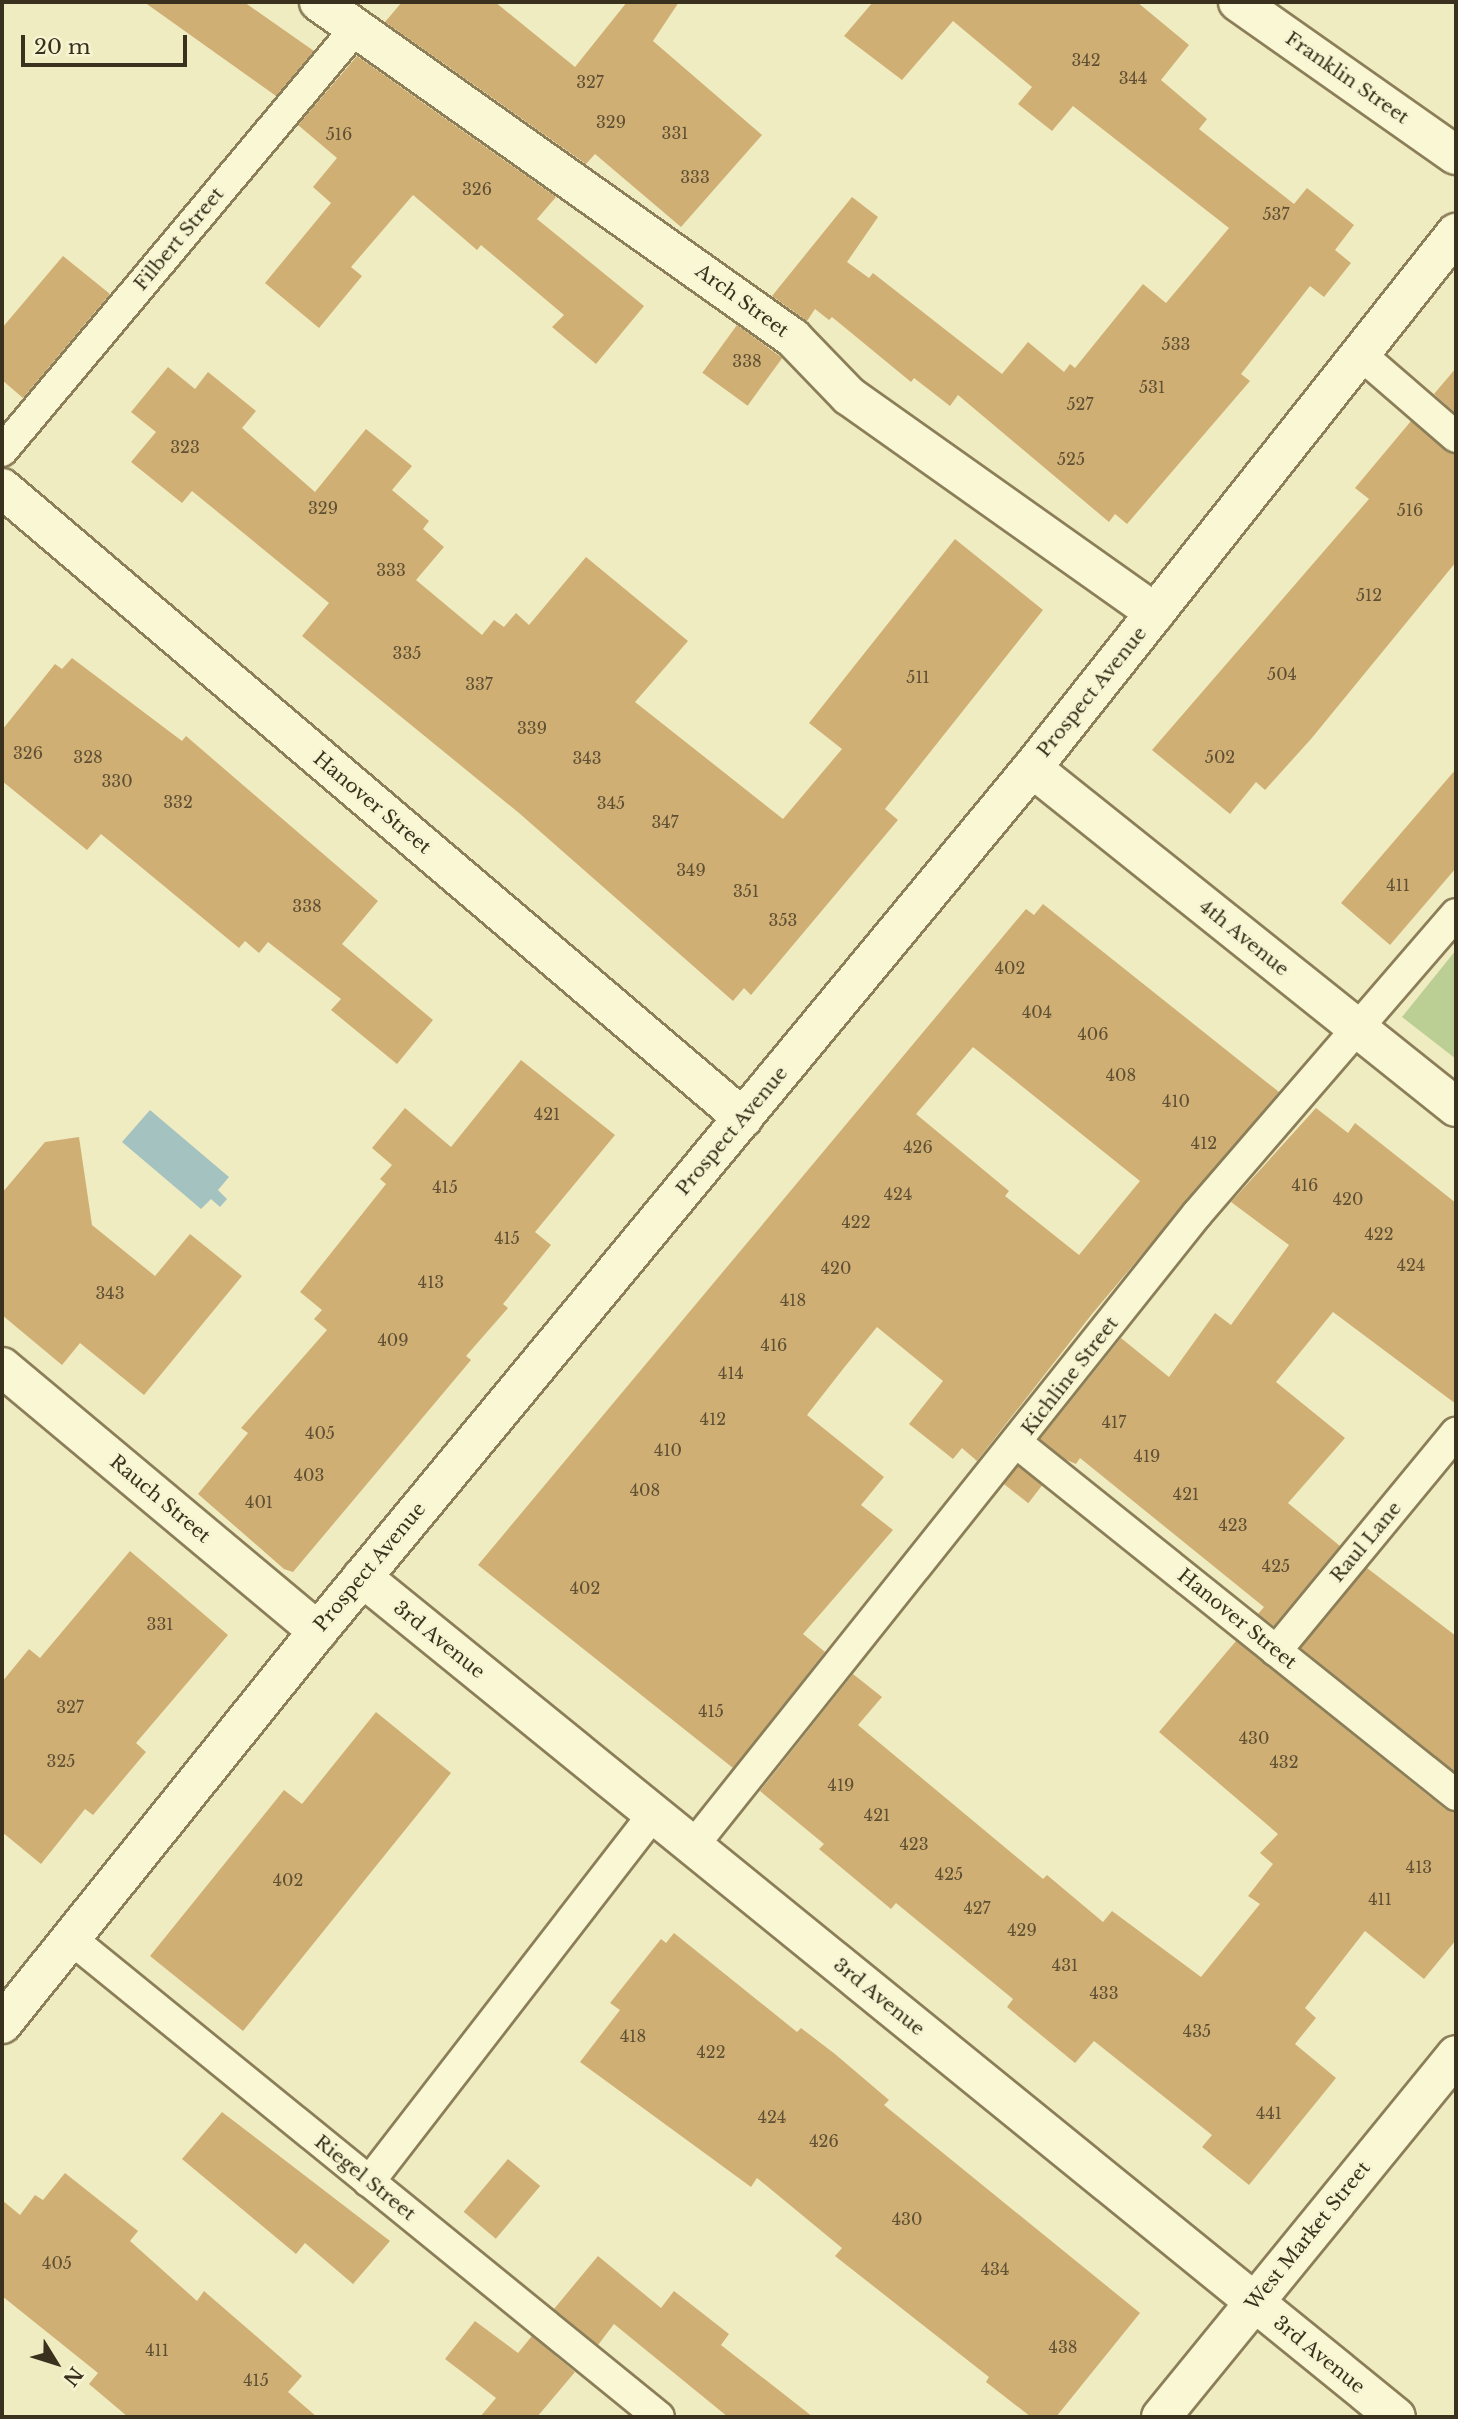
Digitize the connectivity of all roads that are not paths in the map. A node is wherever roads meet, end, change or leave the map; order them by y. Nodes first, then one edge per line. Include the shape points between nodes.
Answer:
1 (319, 2) edge
2 (1238, 2) edge
3 (357, 27) junction
4 (1456, 155) edge
5 (1456, 233) edge
6 (1360, 354) junction
7 (1456, 436) edge
8 (2, 451) edge
9 (2, 488) edge
10 (1155, 613) junction
11 (1032, 768) junction
12 (1456, 914) edge
13 (1360, 1031) junction
14 (1456, 1107) edge
15 (743, 1118) junction
16 (2, 1367) edge
17 (1456, 1433) edge
18 (1017, 1443) junction
19 (362, 1577) junction
20 (318, 1631) junction
21 (1276, 1651) junction
22 (1456, 1795) edge
23 (653, 1814) junction
24 (693, 1846) junction
25 (71, 1938) junction
26 (2, 2024) edge
27 (1456, 2055) edge
28 (369, 2182) junction
29 (1254, 2302) junction
30 (659, 2417) edge
31 (1161, 2417) edge
32 (1396, 2417) edge

1 - 3 street, Arch Street
2 - 4 street, Franklin Street
3 - 8 lane, Filbert Street
3 - 10 street, Arch Street via 793,338 849,396
5 - 6 street, Prospect Avenue
6 - 7 lane
6 - 10 street, Prospect Avenue
9 - 15 street, Hanover Street
10 - 11 street, Prospect Avenue
11 - 13 street, 4th Avenue
11 - 15 street, Prospect Avenue
12 - 13 lane, Kichline Street
13 - 14 street, 4th Avenue
13 - 18 lane, Kichline Street via 1197,1214
15 - 19 street, Prospect Avenue
16 - 20 street, Rauch Street
17 - 21 lane, Raul Lane
18 - 21 lane, Hanover Street
18 - 24 lane, Kichline Street
19 - 20 street, Prospect Avenue
19 - 23 street, 3rd Avenue
20 - 25 street, Prospect Avenue
21 - 22 lane, Hanover Street
23 - 24 street, 3rd Avenue
23 - 28 lane
24 - 29 street, 3rd Avenue
25 - 26 street, Prospect Avenue
25 - 28 lane, Riegel Street
27 - 29 street, West Market Street
28 - 30 lane, Riegel Street
29 - 31 street, West Market Street
29 - 32 street, 3rd Avenue

